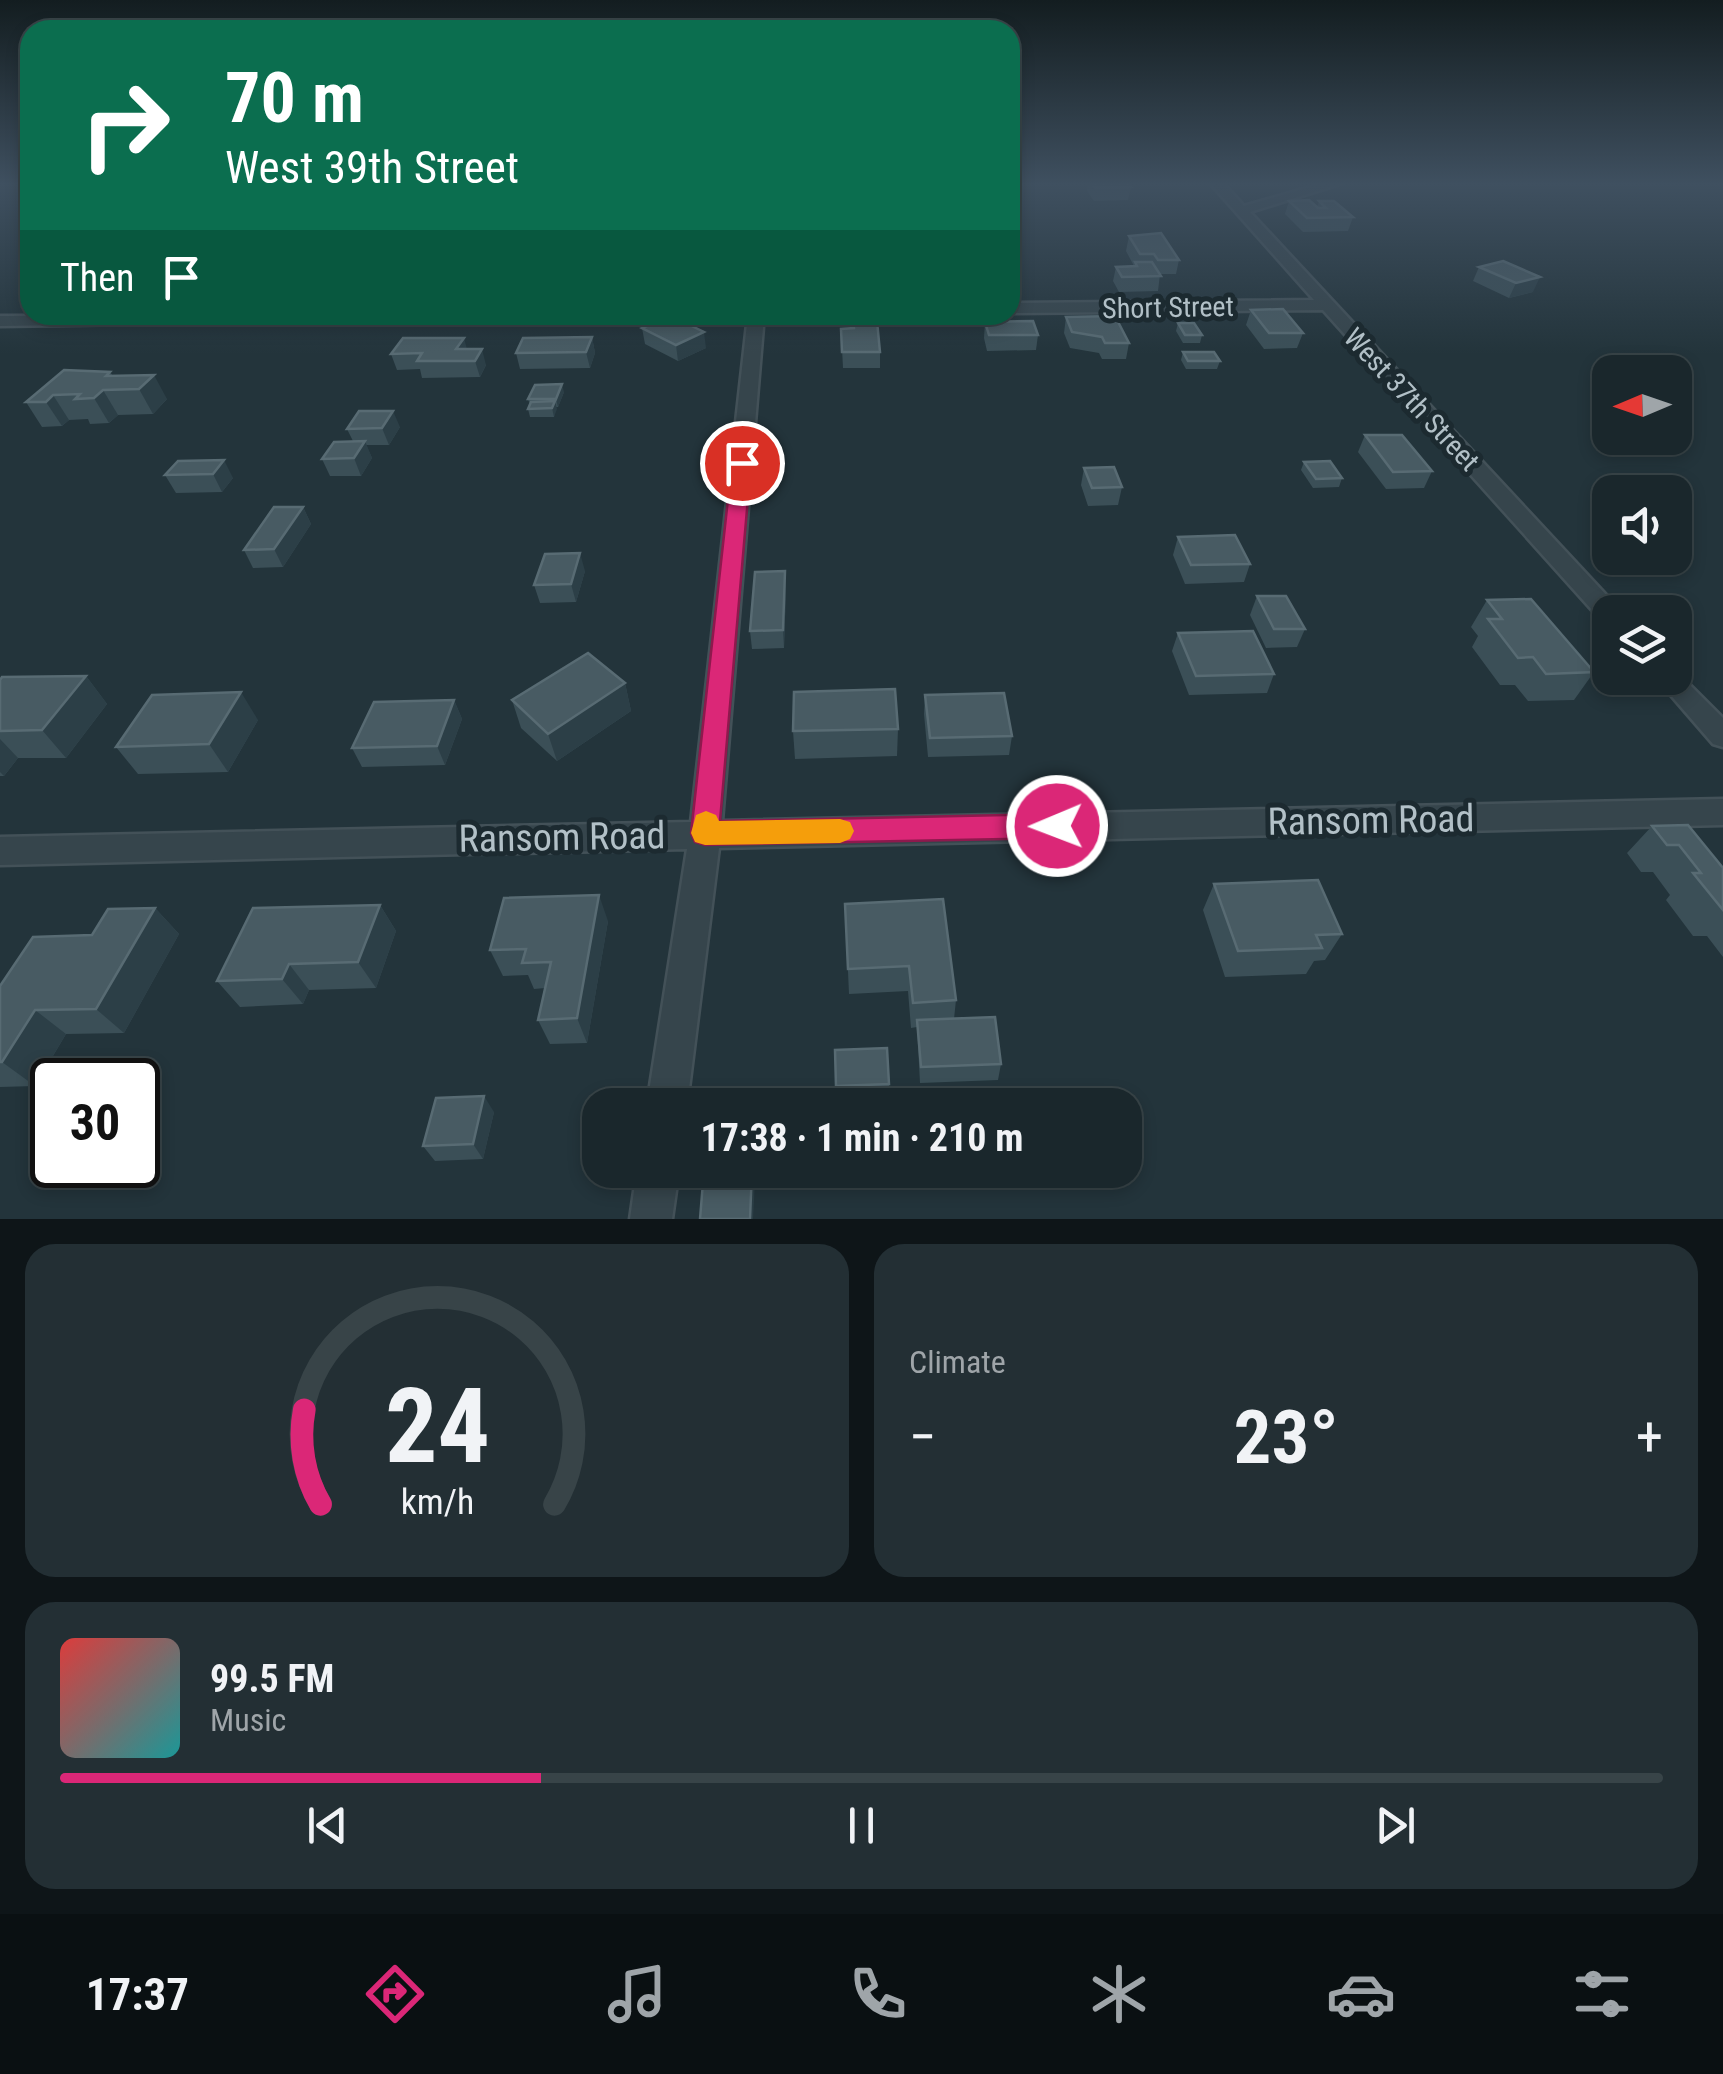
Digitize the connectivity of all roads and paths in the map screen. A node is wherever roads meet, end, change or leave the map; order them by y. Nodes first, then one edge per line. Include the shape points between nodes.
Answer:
1 (1266, 240) edge
2 (1325, 306) junction
3 (1020, 308) edge
4 (755, 325) edge
5 (1592, 595) edge
6 (1685, 695) edge
7 (1723, 736) edge
8 (1723, 812) edge
9 (705, 833) junction
10 (0, 851) edge
11 (669, 1088) edge
12 (656, 1188) edge
13 (652, 1219) edge

1 - 2 street, West 37th Street
2 - 3 street, Short Street
2 - 5 street, West 37th Street
4 - 9 street
6 - 7 street
8 - 9 street, Ransom Road
9 - 10 street, Ransom Road
9 - 11 street
12 - 13 street

